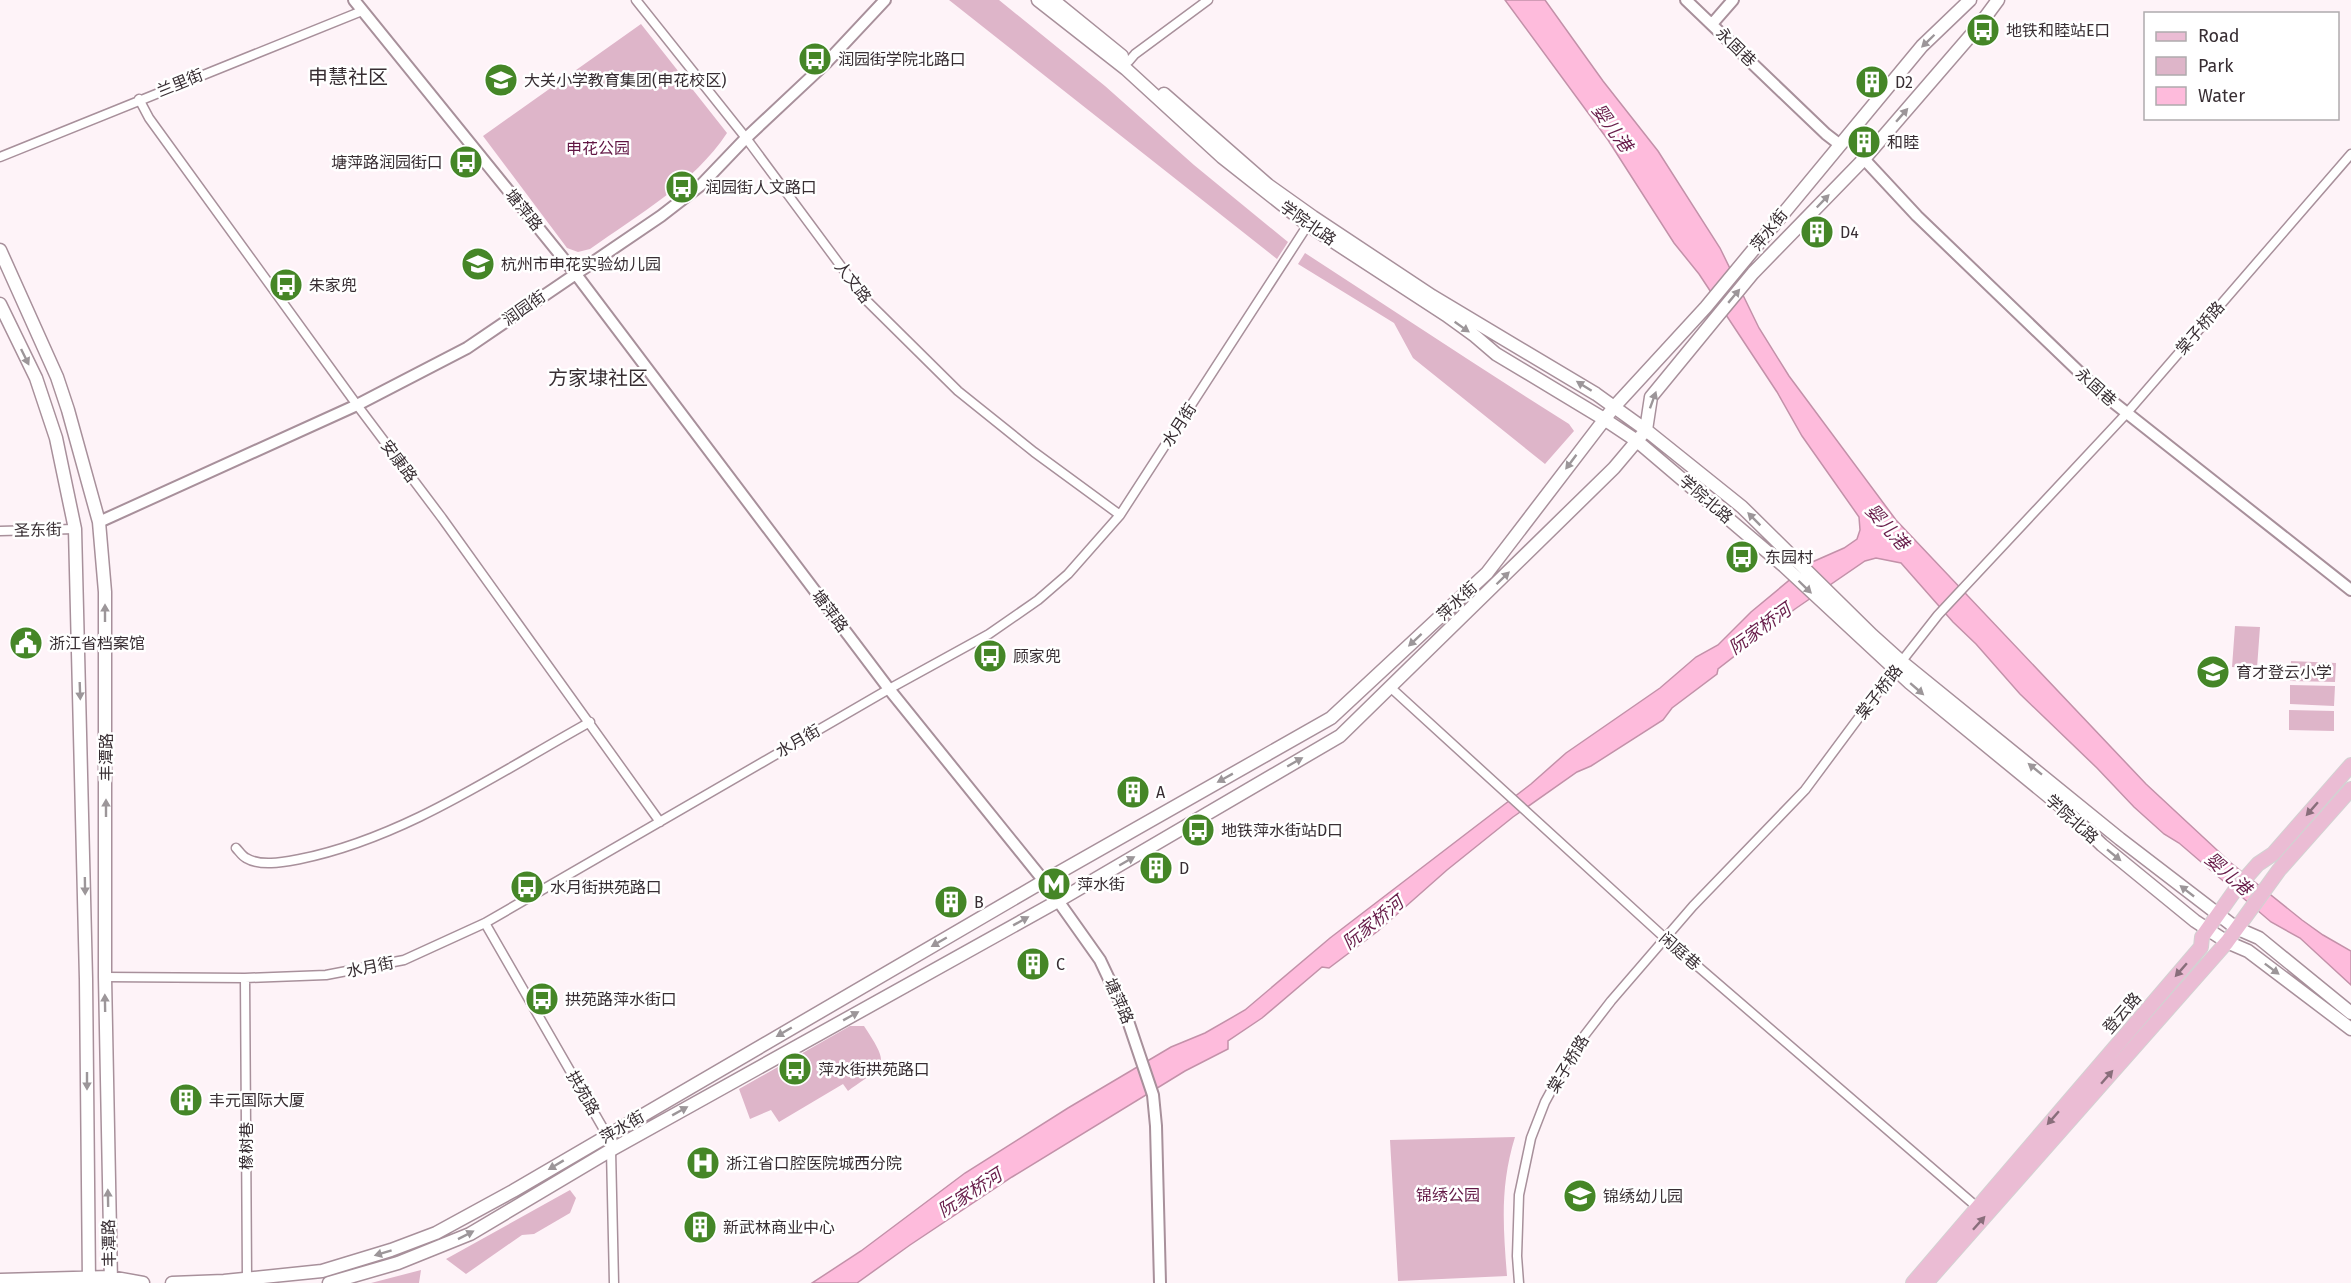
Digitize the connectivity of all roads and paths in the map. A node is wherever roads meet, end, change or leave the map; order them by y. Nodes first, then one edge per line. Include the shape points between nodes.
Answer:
1 (354, 0) edge
2 (636, 0) edge
3 (885, 0) edge
4 (1038, 0) edge
5 (1053, 0) edge
6 (1208, 0) edge
7 (1686, 0) edge
8 (1733, 0) edge
9 (1970, 0) edge
10 (1998, 0) edge
11 (362, 10) junction
12 (1712, 24) junction
13 (1129, 61) junction
14 (139, 99) junction
15 (746, 138) junction
16 (1839, 144) junction
17 (2351, 154) edge
18 (0, 156) edge
19 (1864, 159) junction
20 (1311, 221) junction
21 (0, 250) edge
22 (575, 273) junction
23 (0, 304) edge
24 (357, 405) junction
25 (1614, 407) junction
26 (2126, 414) junction
27 (1604, 419) junction
28 (1646, 430) junction
29 (1637, 441) junction
30 (1120, 515) junction
31 (99, 522) junction
32 (75, 529) junction
33 (0, 531) edge
34 (1789, 563) junction
35 (2351, 591) edge
36 (1899, 666) junction
37 (1390, 687) junction
38 (889, 689) junction
39 (590, 722) junction
40 (2351, 765) edge
41 (2351, 789) edge
42 (660, 822) junction
43 (236, 848) dead end
44 (1044, 881) junction
45 (1058, 901) junction
46 (2218, 914) junction
47 (485, 923) junction
48 (2207, 928) junction
49 (2236, 928) junction
50 (1666, 939) junction
51 (2227, 942) junction
52 (105, 977) junction
53 (245, 978) junction
54 (2351, 1013) edge
55 (2351, 1029) edge
56 (607, 1135) junction
57 (611, 1150) junction
58 (1977, 1207) junction
59 (247, 1279) junction
60 (0, 1280) edge
61 (89, 1280) edge
62 (110, 1280) edge
63 (144, 1283) edge
64 (172, 1283) edge
65 (329, 1283) edge
66 (614, 1283) edge
67 (1160, 1283) edge
68 (1520, 1283) edge
69 (1913, 1283) edge
70 (1926, 1283) edge

1 - 11 street, 塘萍路
2 - 15 street, 人文路
3 - 15 street, 润园街 via 826,63
4 - 20 main road, 学院北路 via 1126,69 1222,158
5 - 13 main road, 学院北路
6 - 13 street
7 - 12 street, 永固巷
8 - 12 street
9 -> 16 main road, 萍水街 via 1922,46
19 -> 10 main road, 萍水街
11 - 14 street, 兰里街
11 - 22 street, 塘萍路
12 - 16 street, 永固巷
13 - 20 main road, 学院北路
14 - 18 street, 兰里街
14 - 24 street, 安康路
15 - 22 street, 润园街 via 695,189 661,216
15 - 30 street, 人文路 via 866,300 903,339 958,391
16 - 25 main road, 萍水街 via 1706,307
17 - 26 street, 棠子桥路
19 - 26 street, 永固巷 via 1917,216
28 -> 19 main road, 萍水街 via 1651,397 1753,273
25 -> 20 main road, 学院北路
20 -> 27 main road, 学院北路 via 1496,354
20 - 30 street, 水月街
21 - 31 main road, 丰潭路 via 57,376
22 - 24 street, 润园街 via 467,348
22 - 38 street, 塘萍路
23 -> 32 main road, 丰潭路 via 36,378 56,438
24 - 31 street, 润园街
24 - 39 street, 安康路
25 - 27 main road, 萍水街
25 - 28 main road, 学院北路
26 - 35 street, 永固巷
26 - 36 street, 棠子桥路 via 1979,569
27 - 29 main road, 学院北路
27 -> 44 main road, 萍水街 via 1487,573 1331,718
28 - 29 main road, 萍水街
34 -> 28 main road, 学院北路 via 1742,507
29 - 34 main road, 学院北路
37 -> 29 main road, 萍水街
30 - 38 street, 水月街 via 1068,574 1038,600 989,634
52 -> 31 main road, 丰潭路 via 105,592
32 - 33 street, 圣东街
32 -> 61 main road, 丰潭路
34 - 36 main road, 学院北路
46 -> 36 main road, 学院北路
36 -> 48 main road, 学院北路 via 2102,845
36 - 50 street, 棠子桥路 via 1805,790
45 -> 37 main road, 萍水街 via 1340,736
37 - 50 street, 闲庭巷
38 - 42 street, 水月街
38 - 44 street, 塘萍路
39 - 42 street, 安康路
39 - 43 street via 382,835 283,862 246,858
40 -> 46 main road, 登云路 via 2273,854 2236,888
41 - 49 main road, 登云路 via 2279,870
42 - 47 street, 水月街
44 - 45 street, 塘萍路
44 -> 56 main road, 萍水街
57 -> 45 main road, 萍水街
45 - 67 street, 塘萍路 via 1100,960 1126,1015 1153,1095
46 - 48 main road, 登云路
46 - 49 main road, 学院北路
47 - 53 street, 水月街 via 404,960 326,975
47 - 56 street, 拱苑路
48 - 51 main road, 学院北路
48 -> 58 main road, 登云路 via 2201,947
49 - 51 main road, 登云路
49 - 54 main road, 学院北路 via 2259,938
50 - 58 street, 闲庭巷
50 - 68 street, 棠子桥路 via 1574,1049 1545,1102 1531,1138 1519,1195
51 -> 55 main road, 学院北路 via 2248,951
70 -> 51 main road, 登云路
52 - 53 street, 水月街
62 -> 52 main road, 丰潭路
53 - 59 street, 橡树巷
56 - 57 street, 拱苑路
56 -> 59 main road, 萍水街 via 435,1233 322,1271
65 -> 57 main road, 萍水街 via 398,1263 470,1234
57 - 66 street, 拱苑路
58 - 69 main road, 登云路
59 - 64 main road, 萍水街
60 - 61 main road
61 - 62 main road
62 - 63 main road

